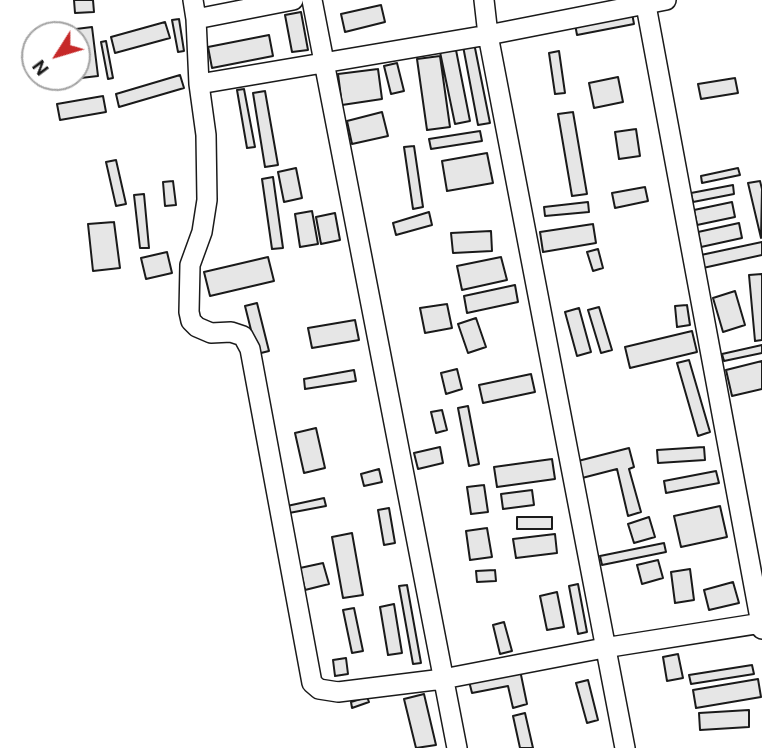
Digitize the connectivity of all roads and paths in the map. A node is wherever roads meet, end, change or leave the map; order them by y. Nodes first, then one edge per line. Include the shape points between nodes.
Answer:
1 (293, 0) edge
2 (312, 0) edge
3 (484, 0) edge
4 (666, 0) edge
5 (645, 1) edge
6 (195, 9) edge
7 (488, 35) junction
8 (324, 64) junction
9 (199, 84) junction
10 (762, 625) edge
11 (604, 648) junction
12 (443, 679) junction
13 (457, 748) edge
14 (625, 748) edge

1 - 6 street
2 - 8 street
3 - 7 street
4 - 5 street
5 - 7 street
5 - 10 street
6 - 9 street
7 - 8 street
7 - 11 street
8 - 9 street
8 - 12 street
9 - 12 street via 207,200 190,265 191,321 211,334 243,336 250,349 312,683 338,692
10 - 11 street
11 - 12 street
11 - 14 street
12 - 13 street

